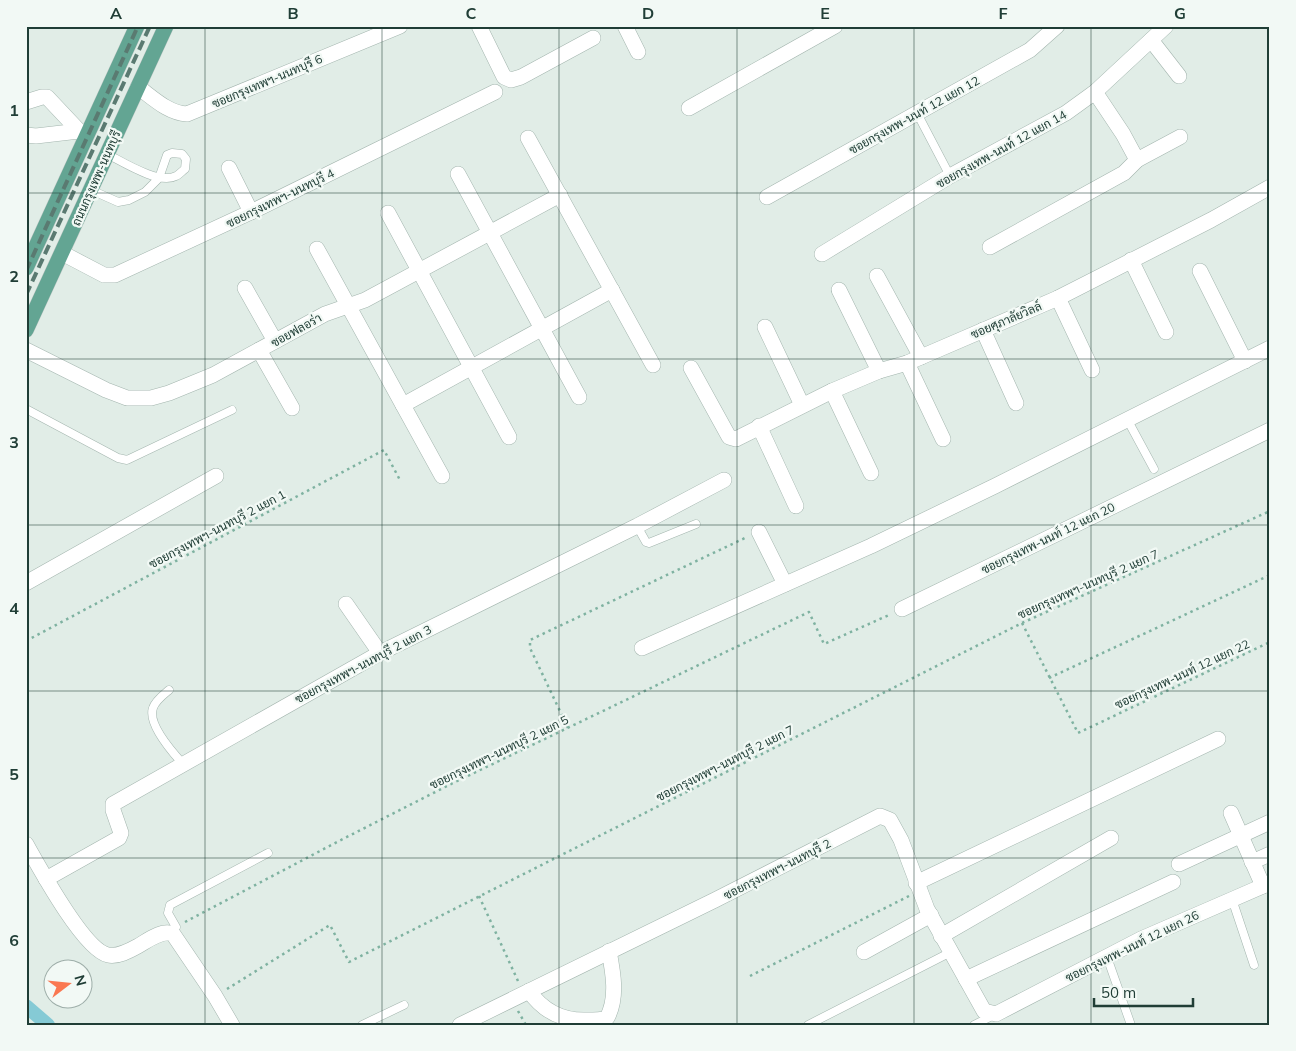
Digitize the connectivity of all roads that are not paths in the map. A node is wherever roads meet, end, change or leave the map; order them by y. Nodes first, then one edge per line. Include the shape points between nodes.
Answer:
1 (137, 26) edge
2 (166, 26) edge
3 (400, 26) edge
4 (479, 26) edge
5 (625, 26) edge
6 (835, 26) edge
7 (1057, 26) edge
8 (1166, 26) edge
9 (594, 38) dead end
10 (1151, 40) junction
11 (638, 52) dead end
12 (1179, 76) dead end
13 (138, 88) junction
14 (495, 92) dead end
15 (1095, 92) junction
16 (26, 102) edge
17 (689, 108) dead end
18 (917, 113) junction
19 (83, 133) junction
20 (26, 135) edge
21 (1180, 137) dead end
22 (528, 138) dead end
23 (107, 154) junction
24 (1136, 160) junction
25 (229, 168) dead end
26 (458, 174) dead end
27 (950, 176) junction
28 (1270, 187) edge
29 (91, 190) junction
30 (560, 195) junction
31 (767, 197) dead end
32 (251, 212) junction
33 (388, 213) dead end
34 (490, 233) junction
35 (990, 247) dead end
36 (317, 249) dead end
37 (30, 251) edge
38 (62, 253) junction
39 (822, 254) dead end
40 (1131, 260) junction
41 (26, 268) edge
42 (419, 270) junction
43 (1200, 271) dead end
44 (877, 276) dead end
45 (245, 288) dead end
46 (612, 290) junction
47 (839, 290) dead end
48 (1058, 298) junction
49 (348, 305) junction
50 (765, 327) dead end
51 (542, 329) junction
52 (26, 330) edge
53 (983, 330) junction
54 (1166, 332) dead end
55 (275, 341) junction
56 (1270, 348) edge
57 (26, 350) edge
58 (259, 350) junction
59 (921, 356) junction
60 (1245, 361) junction
61 (907, 363) junction
62 (653, 365) dead end
63 (471, 368) junction
64 (691, 368) dead end
65 (1092, 370) dead end
66 (879, 371) junction
67 (832, 391) junction
68 (579, 397) dead end
69 (1016, 403) dead end
70 (802, 405) junction
71 (403, 406) junction
72 (292, 408) dead end
73 (26, 409) edge
74 (232, 410) dead end
75 (1127, 419) junction
76 (759, 426) junction
77 (1270, 430) edge
78 (509, 437) dead end
79 (943, 439) dead end
80 (1154, 469) dead end
81 (871, 473) dead end
82 (216, 476) dead end
83 (442, 476) dead end
84 (724, 480) dead end
85 (796, 506) dead end
86 (696, 524) dead end
87 (637, 526) junction
88 (759, 532) road end
89 (26, 583) edge
90 (785, 584) junction
91 (346, 604) dead end
92 (902, 609) road end
93 (642, 648) dead end
94 (380, 653) junction
95 (169, 690) dead end
96 (1218, 739) dead end
97 (183, 764) junction
98 (1231, 813) dead end
99 (1270, 822) edge
100 (1240, 836) junction
101 (1110, 838) dead end
102 (26, 844) edge
103 (268, 853) dead end
104 (1270, 854) edge
105 (1252, 862) junction
106 (1179, 864) dead end
107 (46, 879) junction
108 (1173, 882) dead end
109 (1266, 884) edge
110 (918, 887) junction
111 (1232, 899) junction
112 (931, 915) junction
113 (176, 927) road end
114 (941, 936) junction
115 (609, 951) junction
116 (864, 952) dead end
117 (951, 952) junction
118 (1107, 957) junction
119 (1254, 965) dead end
120 (966, 979) junction
121 (526, 992) junction
122 (404, 1005) dead end
123 (996, 1014) junction
124 (232, 1025) edge
125 (362, 1025) edge
126 (460, 1025) edge
127 (808, 1025) edge
128 (974, 1025) edge
129 (1131, 1025) edge

1 - 19 main road
2 - 13 main road, ถนนกรุงเทพ-นนทบุรี
3 - 13 street, ซอยกรุงเทพฯ-นนทบุรี 6 via 187,114 167,108
4 - 9 street via 501,72 511,80
5 - 11 street
6 - 17 street
7 - 18 street, ซอยกรุงเทพ-นนท์ 12 แยก 12 via 1030,50
8 - 10 street, ซอยกรุงเทพ-นนท์ 12 แยก 14
10 - 12 street
10 - 15 street, ซอยกรุงเทพ-นนท์ 12 แยก 14
13 - 23 main road, ถนนกรุงเทพ-นนทบุรี
14 - 32 street, ซอยกรุงเทพฯ-นนทบุรี 4
15 - 24 street
15 - 27 street, ซอยกรุงเทพ-นนท์ 12 แยก 14 via 1066,114
16 - 19 street via 47,97
18 - 27 lane
18 - 31 street, ซอยกรุงเทพ-นนท์ 12 แยก 12
19 - 20 street
19 - 37 main road
21 - 24 street
22 - 30 street
23 - 29 main road, ถนนกรุงเทพ-นนทบุรี
23 - 29 lane via 159,178 145,192 118,202
24 - 35 street via 1124,173
25 - 32 street
26 - 34 street
27 - 39 street, ซอยกรุงเทพ-นนท์ 12 แยก 14
28 - 40 street, ซอยศุภาลัยวิลล์
29 - 38 main road, ถนนกรุงเทพ-นนทบุรี
30 - 34 street, ซอยฟลอร่า
30 - 46 street
32 - 38 street, ซอยกรุงเทพฯ-นนทบุรี 4 via 115,275 104,275
33 - 42 street
34 - 42 street, ซอยฟลอร่า
34 - 51 street
36 - 49 street
37 - 41 main road
38 - 52 main road, ถนนกรุงเทพ-นนทบุรี
40 - 48 street, ซอยศุภาลัยวิลล์
40 - 54 street
42 - 49 street, ซอยฟลอร่า via 365,300
42 - 63 street
43 - 60 street
44 - 59 street
45 - 55 street
46 - 51 street
46 - 62 street
47 - 66 street
48 - 53 street, ซอยศุภาลัยวิลล์
48 - 65 street
49 - 55 street, ซอยฟลอร่า
49 - 71 street
50 - 70 street
51 - 63 street
51 - 68 street
53 - 59 street, ซอยศุภาลัยวิลล์
53 - 69 street
55 - 58 street, ซอยฟลอร่า
56 - 60 street
57 - 58 street, ซอยฟลอร่า via 127,398 151,398 169,393 213,375
58 - 72 street
59 - 61 street, ซอยศุภาลัยวิลล์
60 - 75 street
61 - 66 street, ซอยศุภาลัยวิลล์
61 - 79 street
63 - 71 street
63 - 78 street
64 - 76 street, ซอยศุภาลัยวิลล์ via 729,436 736,439
66 - 67 street, ซอยศุภาลัยวิลล์
67 - 70 street, ซอยศุภาลัยวิลล์
67 - 81 street
70 - 76 street, ซอยศุภาลัยวิลล์
71 - 83 street
73 - 74 lane via 127,460
75 - 80 lane
75 - 90 street via 996,486
76 - 85 street
77 - 92 street, ซอยกรุงเทพ-นนท์ 12 แยก 20
82 - 89 street
84 - 87 street, ซอยกรุงเทพฯ-นนทบุรี 2 แยก 3
86 - 87 lane via 648,543
87 - 94 street, ซอยกรุงเทพฯ-นนทบุรี 2 แยก 3
88 - 90 street
90 - 93 street
91 - 94 street
94 - 97 street, ซอยกรุงเทพฯ-นนทบุรี 2 แยก 3
95 - 97 lane via 155,703 152,713 165,743
96 - 110 street
97 - 107 street, ซอยกรุงเทพฯ-นนทบุรี 2 แยก 3 via 113,804 112,810 121,832 119,838
98 - 100 street
99 - 100 street
100 - 105 street
100 - 106 street
101 - 114 street
102 - 107 street
103 - 113 lane via 170,905 168,913
104 - 105 street
105 - 109 street
107 - 124 street via 80,930 102,953 110,956 126,952 165,932 173,934
108 - 120 street
109 - 111 street, ซอยกรุงเทพ-นนท์ 12 แยก 26
110 - 112 street, ซอยกรุงเทพฯ-นนทบุรี 2
110 - 115 street, ซอยกรุงเทพฯ-นนทบุรี 2 via 901,840 890,820 880,816
111 - 118 street, ซอยกรุงเทพ-นนท์ 12 แยก 26
111 - 119 lane
112 - 114 street, ซอยกรุงเทพฯ-นนทบุรี 2
112 - 116 street
114 - 117 street, ซอยกรุงเทพฯ-นนทบุรี 2
115 - 121 street, ซอยกรุงเทพฯ-นนทบุรี 2
115 - 121 street via 614,974 611,1011 607,1018 563,1018
117 - 120 street, ซอยกรุงเทพฯ-นนทบุรี 2
117 - 127 lane
118 - 123 street, ซอยกรุงเทพ-นนท์ 12 แยก 26
118 - 129 lane
120 - 123 street, ซอยกรุงเทพฯ-นนทบุรี 2 via 984,1011
121 - 126 street, ซอยกรุงเทพฯ-นนทบุรี 2
122 - 125 lane
123 - 128 lane

